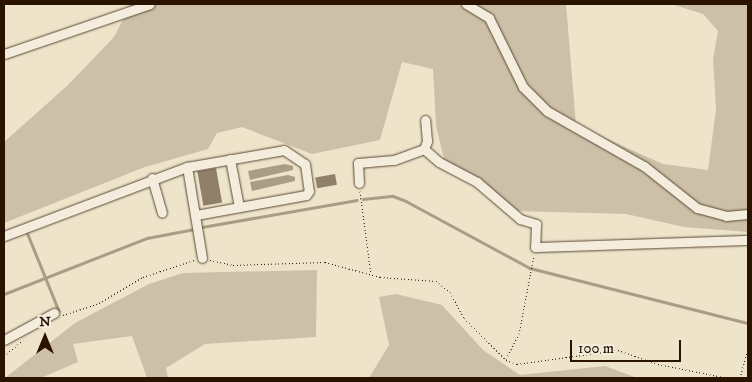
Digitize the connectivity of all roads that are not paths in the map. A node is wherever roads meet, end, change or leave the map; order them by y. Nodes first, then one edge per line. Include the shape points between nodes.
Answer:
1 (150, 4) edge
2 (466, 4) edge
3 (4, 54) edge
4 (425, 120) dead end
5 (424, 148) junction
6 (230, 159) junction
7 (187, 167) junction
8 (152, 178) junction
9 (359, 184) road end
10 (239, 207) junction
11 (162, 213) dead end
12 (748, 214) edge
13 (196, 215) junction
14 (4, 236) edge
15 (748, 240) edge
16 (202, 258) road end
17 (57, 314) road end
18 (4, 340) edge

1 - 3 street
2 - 12 street via 488,18 524,86 547,111 644,166 697,208 726,216
4 - 5 street via 428,141
5 - 9 street via 394,160 358,163
5 - 15 street via 439,162 477,182 520,219 536,224 535,247
6 - 7 street
6 - 10 street
6 - 10 street via 284,150 305,164 309,191 306,195
7 - 8 street
7 - 13 street
8 - 11 street
8 - 14 street
10 - 13 street
13 - 16 street
17 - 18 street

